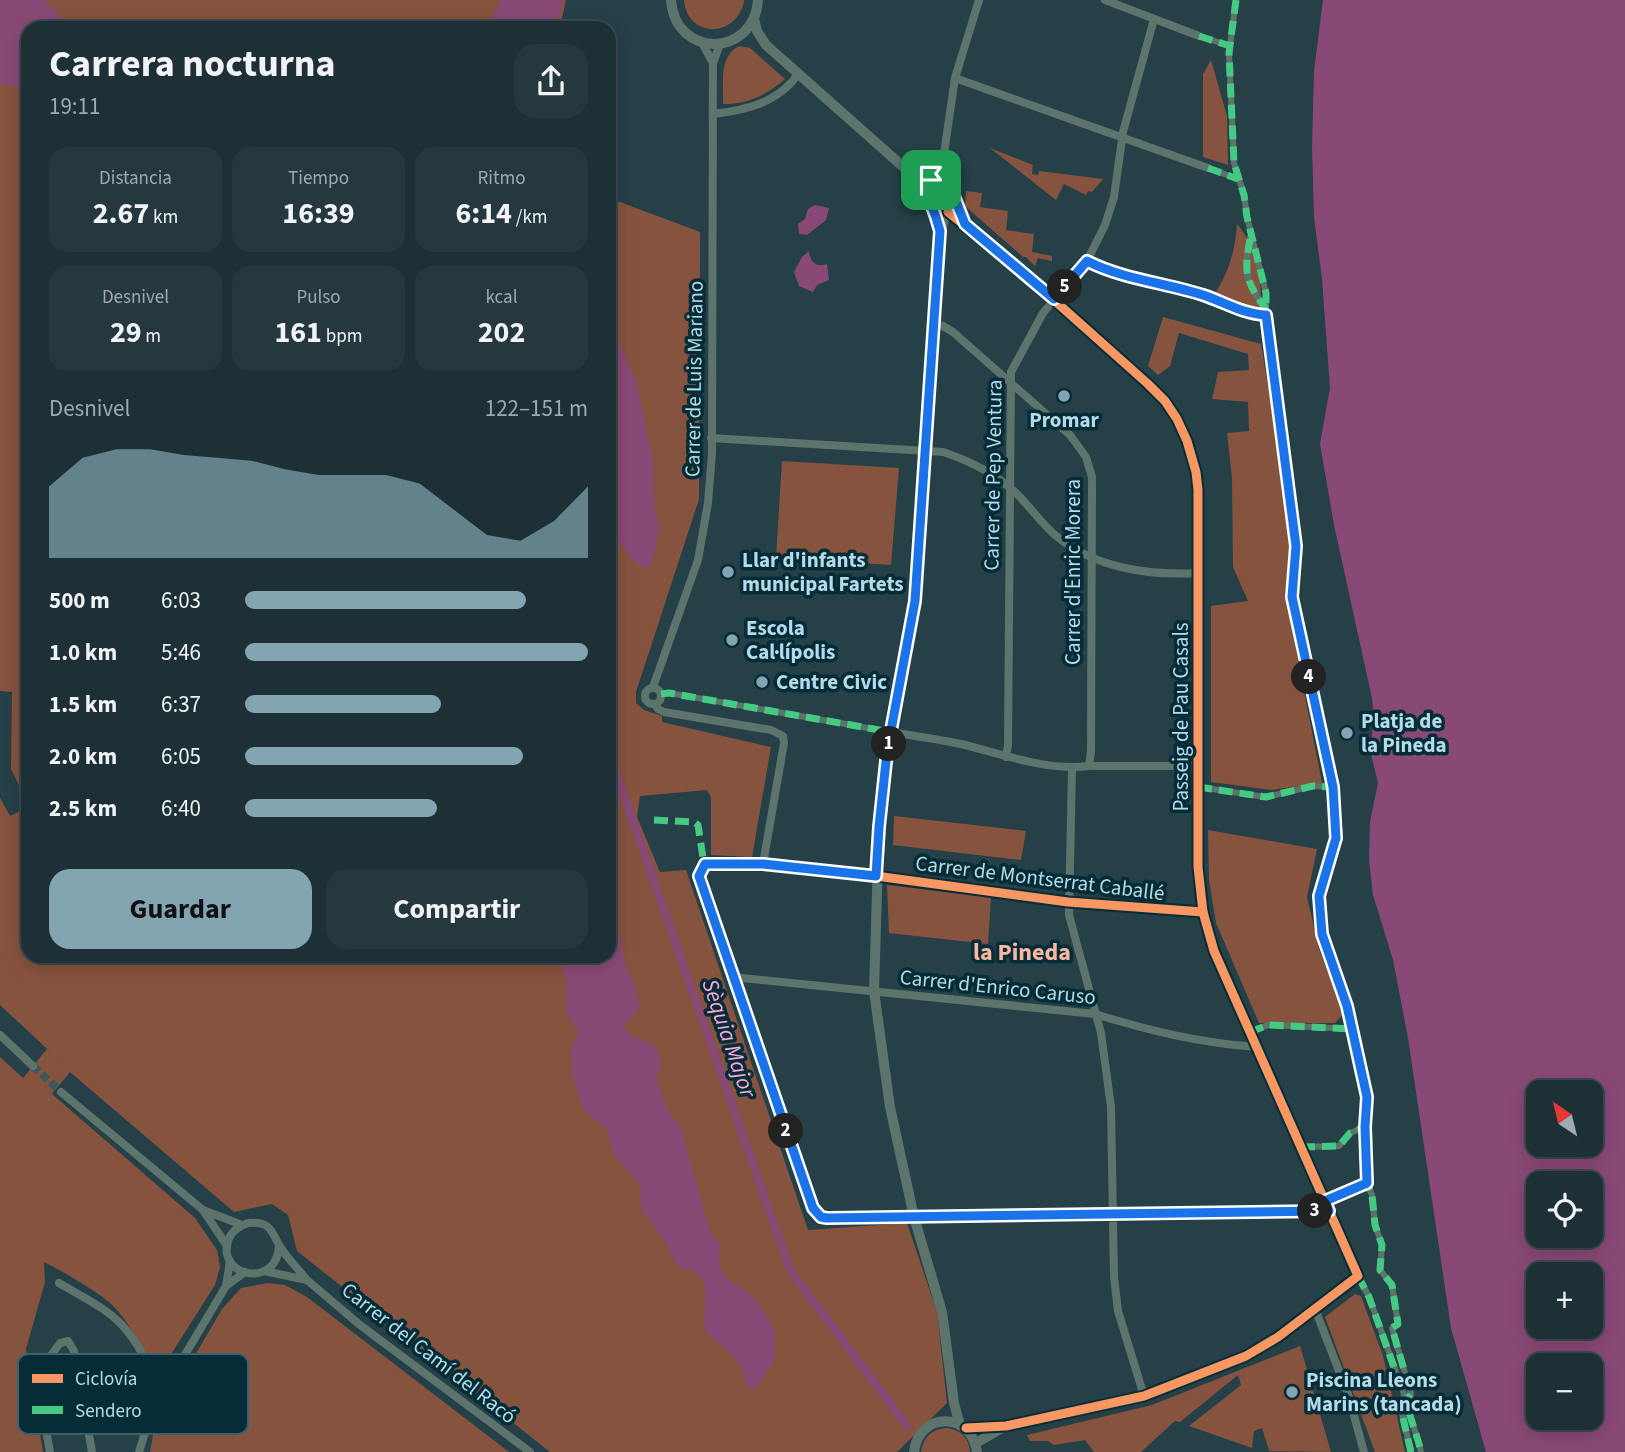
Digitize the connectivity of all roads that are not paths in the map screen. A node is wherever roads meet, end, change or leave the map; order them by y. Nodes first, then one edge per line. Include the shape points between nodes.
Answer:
1 (671, 0) edge
2 (758, 0) edge
3 (979, 0) edge
4 (1105, 0) edge
5 (1236, 0) edge
6 (754, 18) junction
7 (1154, 19) junction
8 (739, 36) junction
9 (1199, 36) joint
10 (702, 43) junction
11 (720, 44) junction
12 (766, 45) junction
13 (1230, 46) junction
14 (713, 63) junction
15 (799, 73) junction
16 (955, 78) junction
17 (713, 114) junction
18 (1122, 136) junction
19 (1208, 168) joint
20 (943, 170) junction
21 (1238, 179) junction
22 (921, 181) junction
23 (943, 187) junction
24 (929, 196) junction
25 (955, 202) junction
26 (935, 211) junction
27 (947, 212) junction
28 (962, 222) junction
29 (940, 228) junction
30 (1251, 232) junction
31 (1087, 261) junction
32 (1206, 296) joint
33 (1054, 299) junction
34 (1266, 312) junction
35 (933, 324) junction
36 (1010, 382) junction
37 (711, 438) junction
38 (925, 450) junction
39 (1009, 488) junction
40 (1092, 558) junction
41 (1199, 573) junction
42 (653, 687) junction
43 (661, 694) junction
44 (655, 704) junction
45 (891, 732) junction
46 (1006, 757) junction
47 (1089, 766) junction
48 (1198, 766) junction
49 (1072, 768) junction
50 (1198, 787) junction
51 (1333, 787) junction
52 (763, 864) junction
53 (876, 876) junction
54 (1068, 902) junction
55 (1203, 912) junction
56 (733, 977) junction
57 (874, 991) junction
58 (1096, 1014) junction
59 (1353, 1029) junction
60 (1250, 1032) junction
61 (0, 1035) edge
62 (1257, 1047) junction
63 (33, 1066) tunnel mouth
64 (61, 1091) tunnel mouth
65 (1365, 1127) junction
66 (1301, 1147) junction
67 (1367, 1183) junction
68 (1327, 1206) junction
69 (203, 1210) junction
70 (1113, 1215) junction
71 (914, 1217) junction
72 (242, 1225) junction
73 (227, 1246) junction
74 (279, 1246) junction
75 (230, 1261) junction
76 (264, 1271) junction
77 (244, 1272) junction
78 (1358, 1276) junction
79 (307, 1280) junction
80 (59, 1283) dead end
81 (226, 1286) junction
82 (1315, 1309) junction
83 (52, 1354) edge
84 (75, 1354) edge
85 (142, 1354) edge
86 (186, 1354) edge
87 (1144, 1396) junction
88 (954, 1403) junction
89 (944, 1421) junction
90 (963, 1426) junction
91 (1006, 1426) junction
92 (47, 1434) edge
93 (89, 1434) edge
94 (145, 1434) edge
95 (977, 1447) edge
96 (50, 1452) edge
97 (92, 1452) edge
98 (139, 1452) edge
99 (530, 1452) edge
100 (914, 1452) edge
101 (1363, 1452) edge
102 (1411, 1452) edge
103 (1421, 1452) edge

1 - 10 street via 678,25
2 - 6 street
3 - 16 street
4 - 7 street
5 - 13 street
6 - 8 street
6 - 12 street
7 - 9 street
7 - 18 street, Carrer de Pep Ventura
8 - 11 street
8 - 12 street
9 - 13 street
10 - 11 street
10 - 14 street, Carrer de Luis Mariano
11 - 14 street, Carrer de Luis Mariano
12 - 15 street
13 - 21 street
14 - 17 street, Carrer de Luis Mariano
15 - 17 street via 775,97 745,110
15 - 22 street
16 - 18 street
16 - 20 street
17 - 37 street, Carrer de Luis Mariano
18 - 19 street
18 - 31 street, Carrer de Pep Ventura via 1112,207
19 - 21 street
20 - 22 street
20 - 23 street
21 - 30 street
22 - 23 street
22 - 24 street
23 - 24 street
23 - 25 street via 954,195
24 - 26 street
25 - 27 street
25 - 28 street, Passeig de Pau Casals
26 - 27 street
26 - 29 street
27 - 28 street, Passeig de Pau Casals
27 - 29 street
28 - 29 street
28 - 33 street, Passeig de Pau Casals
29 - 35 street
30 - 34 street via 1266,293
30 - 34 street via 1246,277
31 - 32 street
31 - 33 street, Carrer de Pep Ventura
32 - 34 street via 1226,305
33 - 36 street, Carrer de Pep Ventura via 1013,365
33 - 41 street, Passeig de Pau Casals via 1149,384 1177,419 1196,471
34 - 51 street via 1296,546 1292,597
35 - 36 street, Carrer d'Enric Morera via 949,329
35 - 38 street
36 - 39 street, Carrer de Pep Ventura
36 - 40 street, Carrer d'Enric Morera via 1074,438 1086,457 1091,477
37 - 38 street
37 - 42 street, Carrer de Luis Mariano via 710,491 698,560
38 - 39 street via 967,461
38 - 45 street via 914,612
39 - 40 street via 1056,536
39 - 46 street, Carrer de Pep Ventura
40 - 41 street via 1143,571
40 - 47 street, Carrer d'Enric Morera
41 - 48 street, Passeig de Pau Casals
42 - 43 street
42 - 44 street via 644,696
43 - 44 street
43 - 45 street
44 - 52 street via 664,712 782,735
45 - 46 street
45 - 53 street
46 - 49 street
47 - 48 street
47 - 49 street
48 - 50 street, Passeig de Pau Casals
49 - 54 street
50 - 51 street via 1266,797 1313,786
50 - 55 street, Passeig de Pau Casals
51 - 59 street via 1336,838 1319,896 1322,934
52 - 53 street, Carrer de Montserrat Caballé
52 - 56 street, Carrer de Montserrat Caballé via 705,864 699,876
53 - 54 street, Carrer de Montserrat Caballé
53 - 57 street
54 - 55 street, Carrer de Montserrat Caballé
54 - 58 street
55 - 60 street, Passeig de Pau Casals via 1214,951
56 - 57 street, Carrer d'Enrico Caruso
56 - 71 street via 816,1214 827,1218
57 - 58 street, Carrer d'Enrico Caruso
57 - 71 street via 890,1107
58 - 62 street, Carrer d'Enrico Caruso via 1209,1043
58 - 70 street via 1111,1107
59 - 60 street via 1268,1026
59 - 65 street via 1367,1097
60 - 62 street, Passeig de Pau Casals
61 - 63 street
62 - 66 street, Passeig de Pau Casals
64 - 69 street
65 - 66 street via 1350,1133 1339,1146
65 - 67 street
66 - 68 street, Passeig de Pau Casals
67 - 68 street
67 - 103 street via 1382,1245 1380,1270 1392,1285 1398,1324 1392,1328 1411,1394 1406,1401
68 - 70 street
68 - 78 street, Passeig de Pau Casals
69 - 72 street
69 - 73 street
70 - 71 street
70 - 87 street via 1118,1311
71 - 88 street via 942,1312
72 - 73 street
72 - 74 street via 255,1222 266,1226
73 - 75 street
74 - 76 street via 277,1258
74 - 79 street, Carrer del Camí del Racó
75 - 77 street
75 - 81 street
76 - 77 street
76 - 79 street, Carrer del Camí del Racó
77 - 81 street
78 - 82 street
78 - 102 street, Passeig de Pau Casals via 1404,1394 1401,1409
79 - 99 street, Carrer del Camí del Racó
80 - 85 street via 104,1309 128,1331
81 - 86 street
82 - 87 street via 1246,1356
82 - 101 street via 1348,1394
83 - 84 street via 68,1341
87 - 91 street
88 - 89 street
88 - 90 street
89 - 90 street
89 - 100 street via 924,1429
90 - 91 street
90 - 95 street
91 - 95 street
92 - 96 street
93 - 97 street
94 - 98 street

